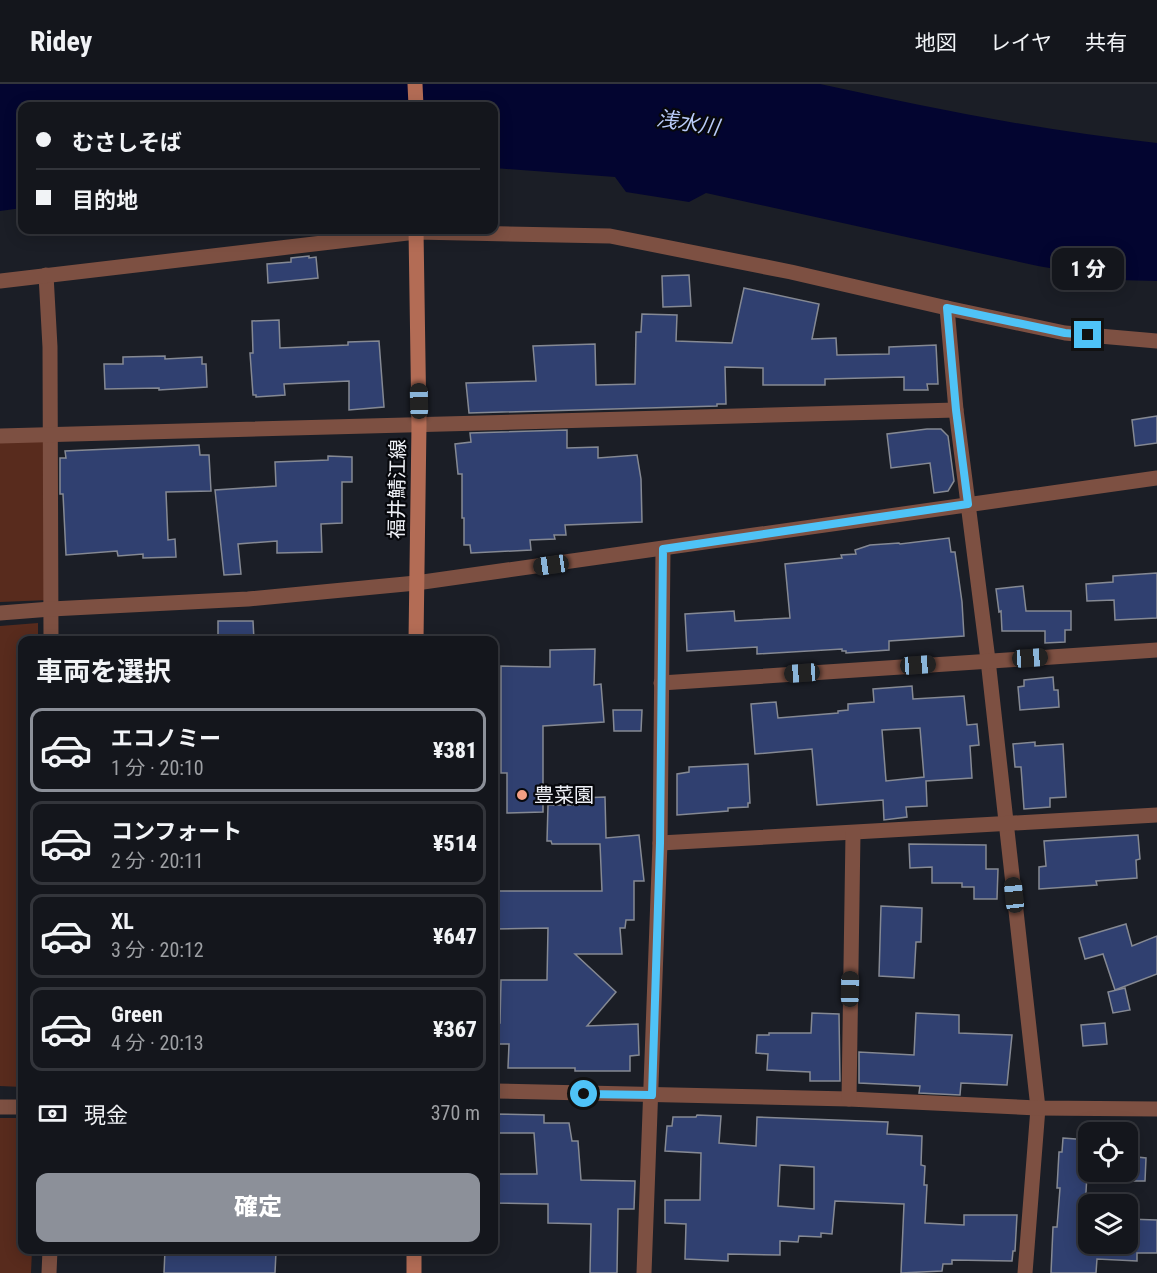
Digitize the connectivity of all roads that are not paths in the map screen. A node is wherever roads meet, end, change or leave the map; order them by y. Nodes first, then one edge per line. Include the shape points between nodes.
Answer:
1 (416, 84) edge
2 (416, 102) edge
3 (498, 233) edge
4 (391, 234) edge
5 (416, 234) edge
6 (46, 275) junction
7 (0, 281) edge
8 (947, 308) junction
9 (1157, 341) edge
10 (956, 410) junction
11 (419, 425) junction
12 (50, 435) junction
13 (0, 436) edge
14 (1157, 478) edge
15 (968, 504) junction
16 (663, 549) junction
17 (416, 583) junction
18 (51, 609) junction
19 (0, 614) edge
20 (51, 636) edge
21 (416, 636) edge
22 (1157, 650) edge
23 (988, 660) junction
24 (661, 683) junction
25 (1157, 815) edge
26 (1006, 824) junction
27 (853, 834) junction
28 (660, 843) junction
29 (498, 1092) edge
30 (652, 1095) junction
31 (849, 1099) junction
32 (0, 1107) edge
33 (18, 1107) edge
34 (1038, 1108) junction
35 (1157, 1109) edge
36 (50, 1254) edge
37 (414, 1254) edge
38 (49, 1273) edge
39 (414, 1273) edge
40 (645, 1273) edge
41 (1025, 1273) edge

1 - 2 main road
3 - 8 street via 610,236
4 - 6 street
5 - 11 main road, 福井鯖江線
6 - 7 street
6 - 12 street
8 - 9 street via 1065,333
8 - 10 street
10 - 11 street
10 - 15 street
11 - 12 street
11 - 17 main road, 福井鯖江線
12 - 13 street
12 - 18 street
14 - 15 street
15 - 16 street
15 - 23 street
16 - 17 street
16 - 24 street
17 - 18 street via 248,599
17 - 21 main road, 福井鯖江線
18 - 19 street
18 - 20 street
22 - 23 street
23 - 24 street
23 - 26 street
24 - 28 street
25 - 26 street
26 - 27 street
26 - 34 street
27 - 28 street
27 - 31 street
28 - 30 street
29 - 30 street
30 - 31 street
30 - 40 street
31 - 34 street
32 - 33 street
34 - 35 street
34 - 41 street
36 - 38 street
37 - 39 main road

